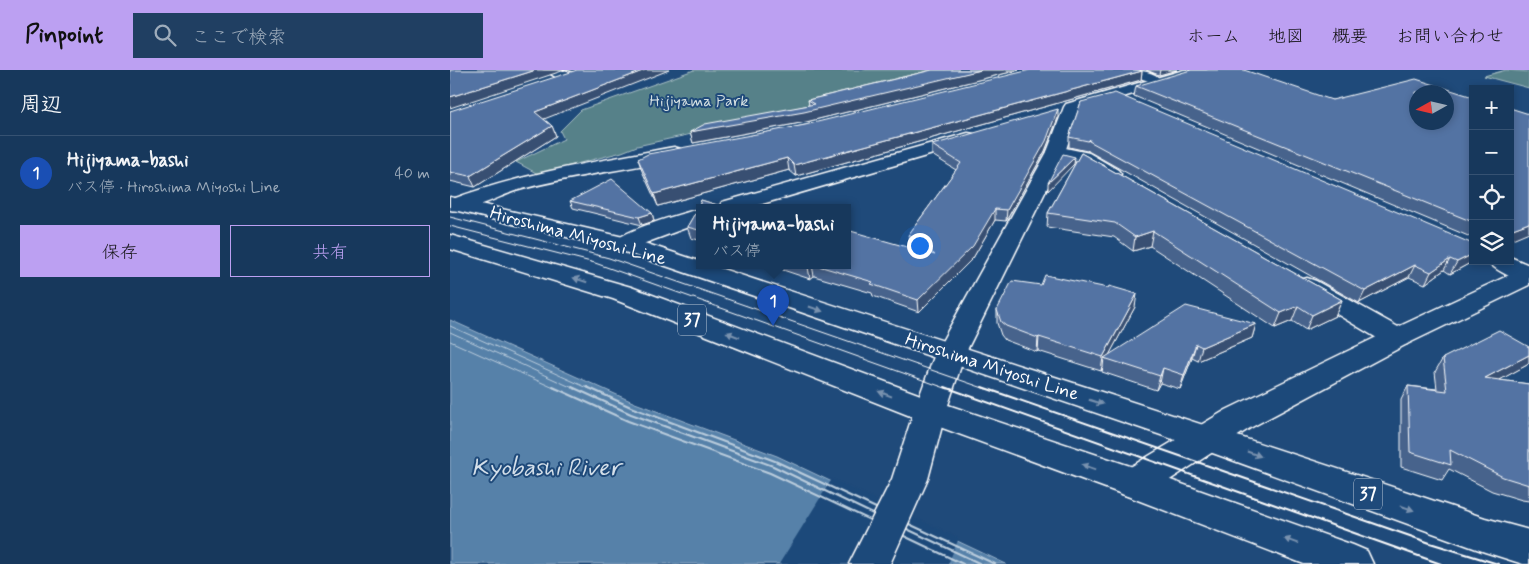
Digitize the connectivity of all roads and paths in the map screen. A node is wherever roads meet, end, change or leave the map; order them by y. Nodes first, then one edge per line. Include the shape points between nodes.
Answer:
1 (585, 70) edge
2 (1129, 70) edge
3 (1191, 71) edge
4 (554, 76) edge
5 (1152, 78) dead end
6 (598, 83) edge
7 (1116, 95) junction
8 (1138, 104) edge
9 (987, 132) edge
10 (686, 151) edge
11 (1056, 152) junction
12 (1133, 186) edge
13 (454, 204) edge
14 (740, 204) edge
15 (696, 217) edge
16 (450, 242) edge
17 (624, 244) junction
18 (1508, 265) edge
19 (696, 268) edge
20 (698, 269) edge
21 (1288, 275) edge
22 (1529, 275) edge
23 (1396, 338) junction
24 (950, 354) junction
25 (930, 411) junction
26 (1208, 438) junction
27 (1135, 483) junction
28 (1529, 548) edge
29 (868, 564) edge
30 (1353, 564) edge

1 - 4 street
2 - 5 street
3 - 7 street
4 - 6 street
7 - 8 street
7 - 11 street via 1063,110
9 - 14 street
10 - 13 street via 544,178
11 - 12 street via 1082,157
11 - 24 street
13 - 17 street, Hiroshima Miyoshi Line / 37
15 - 17 street
25 -> 16 street, Hiroshima Miyoshi Line / 37 via 622,292
17 -> 19 street, Hiroshima Miyoshi Line / 37
18 - 22 street
20 -> 24 street, Hiroshima Miyoshi Line / 37
21 - 23 street
22 - 23 street
23 - 26 street via 1238,419
24 - 25 street
24 -> 26 street, Hiroshima Miyoshi Line / 37
27 -> 25 street, Hiroshima Miyoshi Line / 37
25 - 29 street via 910,479
26 - 27 street
26 -> 28 street, Hiroshima Miyoshi Line / 37
30 -> 27 street, Hiroshima Miyoshi Line / 37

